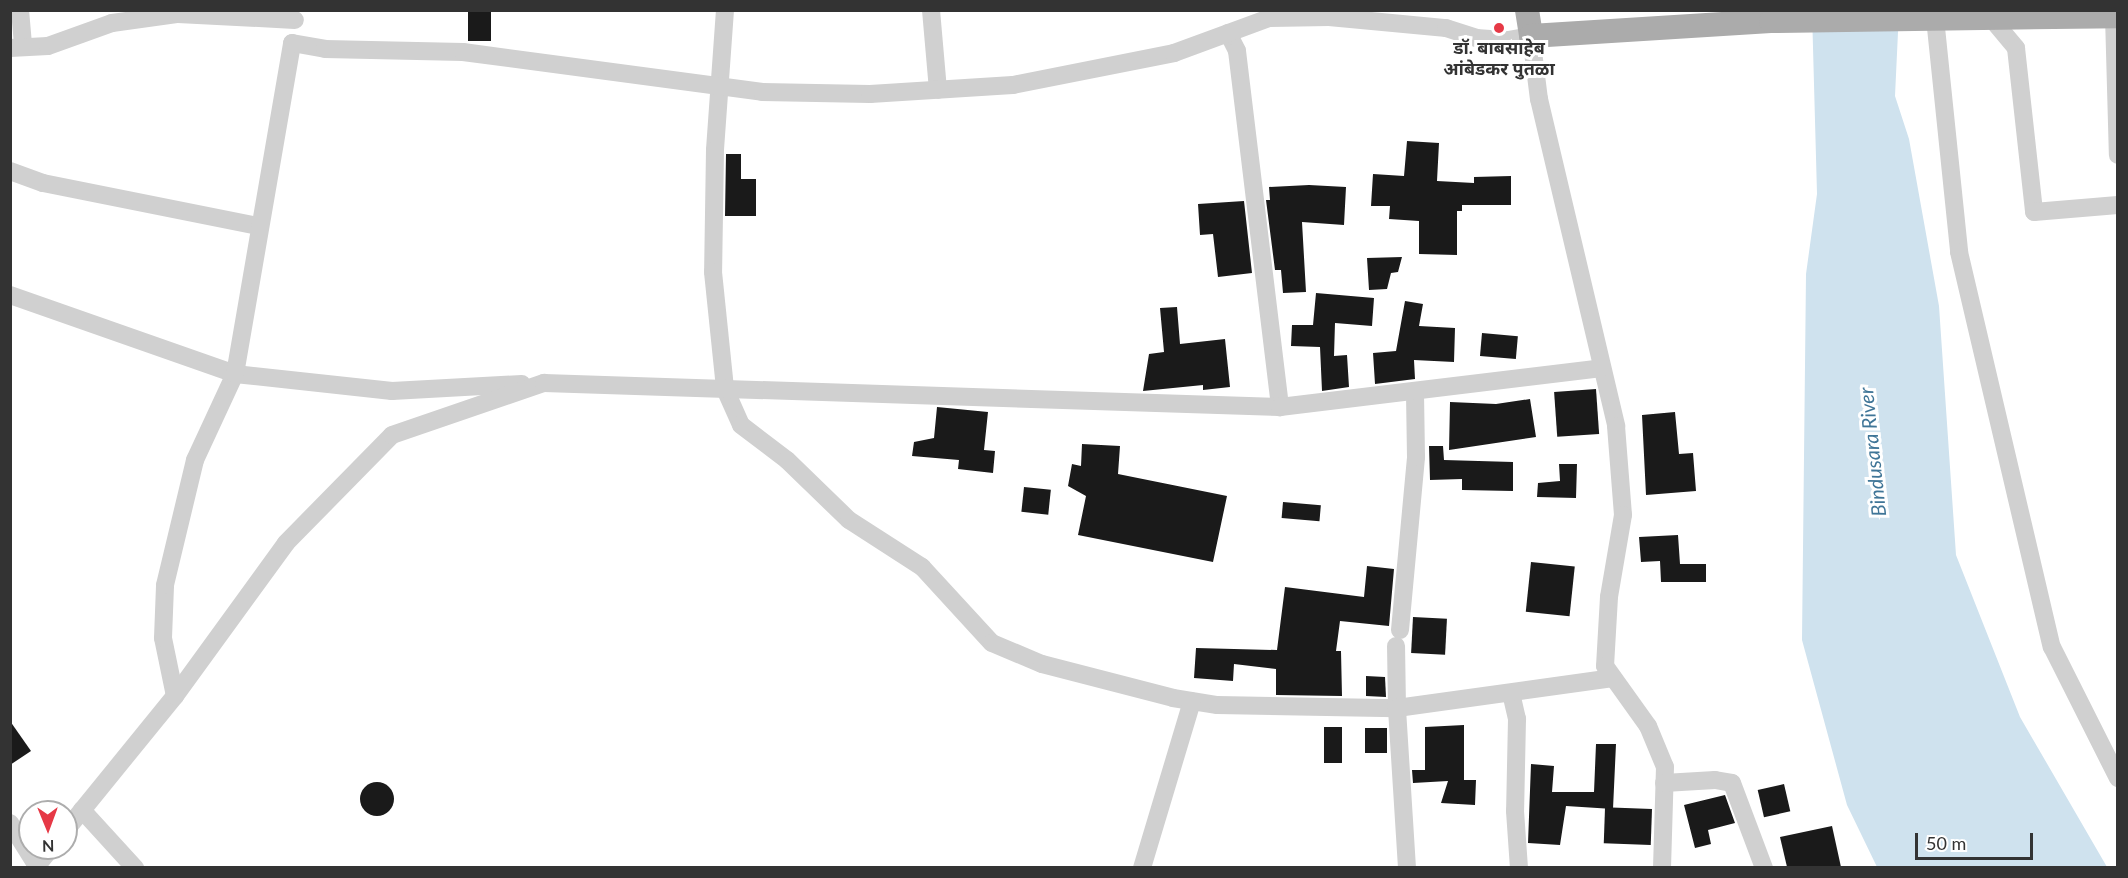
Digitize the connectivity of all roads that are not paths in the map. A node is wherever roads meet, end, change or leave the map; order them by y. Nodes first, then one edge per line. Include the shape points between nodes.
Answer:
1 (20, 10) edge
2 (725, 10) edge
3 (931, 10) edge
4 (1527, 10) edge
5 (1269, 14) edge
6 (1328, 14) edge
7 (1988, 14) edge
8 (296, 16) edge
9 (2116, 16) edge
10 (1935, 18) junction
11 (1228, 33) junction
12 (1531, 36) junction
13 (292, 43) junction
14 (17, 48) edge
15 (721, 87) junction
16 (938, 90) junction
17 (2116, 99) edge
18 (2118, 155) edge
19 (10, 171) edge
20 (2118, 205) edge
21 (259, 226) junction
22 (10, 295) edge
23 (1600, 368) junction
24 (235, 374) junction
25 (544, 383) junction
26 (725, 389) junction
27 (1415, 391) junction
28 (1280, 407) junction
29 (1613, 678) junction
30 (1511, 693) junction
31 (175, 696) junction
32 (1192, 701) junction
33 (1398, 708) junction
34 (2118, 778) edge
35 (1664, 783) junction
36 (82, 810) junction
37 (78, 815) edge
38 (10, 823) edge
39 (36, 867) edge
40 (135, 867) edge
41 (1142, 867) edge
42 (1407, 867) edge
43 (1519, 867) edge
44 (1662, 867) edge
45 (1764, 867) edge

1 - 14 street
2 - 15 street
3 - 16 street
4 - 12 main road
5 - 6 street
5 - 11 street
6 - 12 street via 1446,27 1476,38 1508,40
7 - 9 main road
7 - 10 main road
7 - 20 street via 2016,48 2034,212
8 - 13 street
8 - 14 street via 178,14 112,23 48,46
9 - 17 street
10 - 12 main road via 1771,21
10 - 34 street via 1959,252 2052,647
11 - 16 street via 1174,53 1025,83
11 - 28 street via 1237,51
12 - 23 street via 1539,99
13 - 15 street via 324,49 463,52
13 - 21 street
15 - 16 street via 870,94
15 - 26 street via 715,150 713,272
17 - 18 street
19 - 21 street via 43,183
21 - 24 street
22 - 24 street
23 - 27 street
23 - 29 street via 1616,426 1623,515 1609,597 1605,666
24 - 25 street via 392,391
24 - 31 street via 195,460 165,585 163,638
25 - 26 street
25 - 31 street via 392,435 286,543
26 - 28 street
26 - 32 street via 741,425 787,460 849,519 922,567 992,643 1042,664
27 - 28 street
27 - 33 street via 1416,457 1398,638
29 - 30 street
29 - 35 street via 1648,726 1665,767
30 - 33 street
30 - 43 street via 1517,719 1515,811
31 - 36 street
32 - 33 street via 1217,705
32 - 41 street
33 - 42 street
35 - 44 street
35 - 45 street via 1732,783
36 - 37 street
36 - 40 street
38 - 39 street

